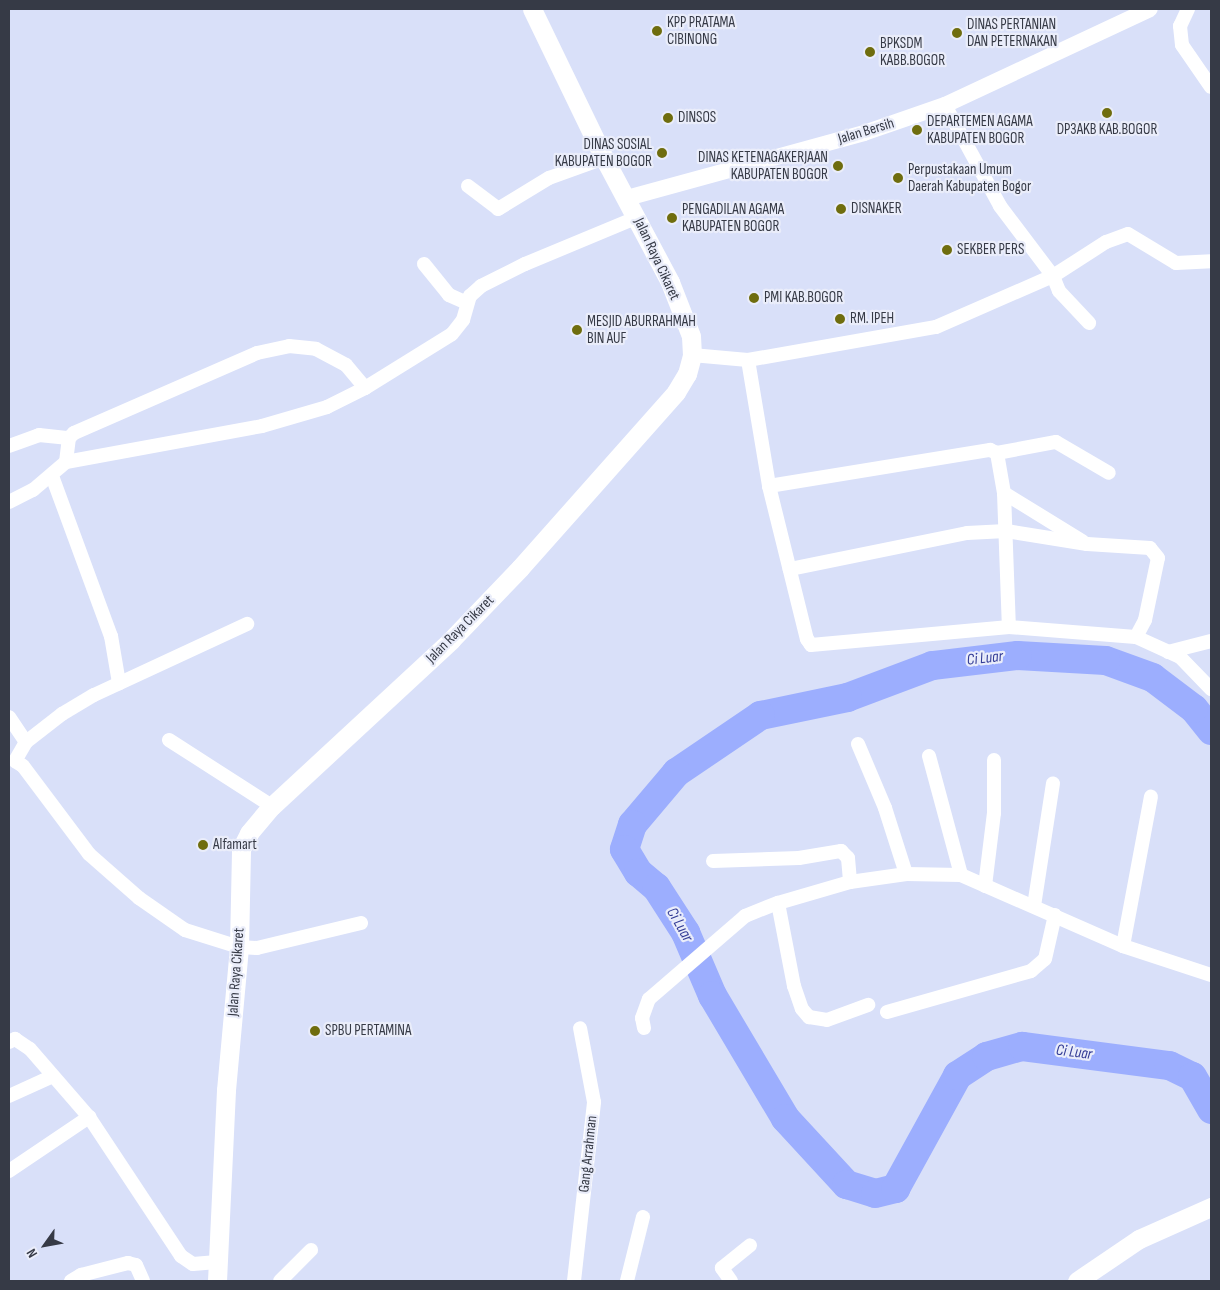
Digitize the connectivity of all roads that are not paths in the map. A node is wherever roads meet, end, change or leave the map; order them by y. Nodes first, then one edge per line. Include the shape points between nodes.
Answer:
1 (532, 9) edge
2 (1150, 9) edge
3 (1188, 9) edge
4 (1211, 86) edge
5 (945, 105) junction
6 (604, 158) junction
7 (468, 186) dead end
8 (627, 198) junction
9 (638, 217) junction
10 (1211, 261) edge
11 (424, 264) dead end
12 (1053, 276) junction
13 (466, 303) junction
14 (1089, 323) dead end
15 (692, 355) junction
16 (748, 360) junction
17 (364, 388) junction
18 (69, 438) junction
19 (9, 446) edge
20 (997, 453) junction
21 (66, 462) junction
22 (1109, 473) dead end
23 (52, 476) junction
24 (769, 486) junction
25 (1004, 493) junction
26 (9, 502) edge
27 (1006, 531) junction
28 (1087, 544) junction
29 (790, 568) junction
30 (247, 624) dead end
31 (1009, 627) junction
32 (1136, 637) junction
33 (1211, 641) edge
34 (1168, 652) junction
35 (119, 683) junction
36 (1211, 689) edge
37 (9, 717) edge
38 (169, 740) dead end
39 (26, 742) junction
40 (858, 744) dead end
41 (929, 756) dead end
42 (994, 760) dead end
43 (12, 762) edge
44 (1053, 783) dead end
45 (1151, 797) dead end
46 (272, 806) junction
47 (713, 861) dead end
48 (906, 874) junction
49 (961, 875) junction
50 (850, 882) junction
51 (985, 886) junction
52 (778, 903) junction
53 (1034, 906) junction
54 (1055, 915) junction
55 (361, 923) dead end
56 (1123, 946) junction
57 (239, 947) junction
58 (1211, 975) edge
59 (868, 1005) dead end
60 (886, 1012) dead end
61 (580, 1028) dead end
62 (644, 1028) dead end
63 (9, 1042) edge
64 (53, 1076) junction
65 (9, 1096) edge
66 (89, 1117) junction
67 (9, 1170) edge
68 (1211, 1207) edge
69 (643, 1217) dead end
70 (750, 1245) dead end
71 (311, 1250) dead end
72 (217, 1262) junction
73 (71, 1281) edge
74 (143, 1281) edge
75 (217, 1281) edge
76 (280, 1281) edge
77 (574, 1281) edge
78 (627, 1281) edge
79 (731, 1281) edge
80 (1077, 1281) edge

1 - 6 main road, Jalan Raya Cikaret
2 - 5 street, Jalan Bersih
3 - 4 street via 1180,26 1182,45
5 - 8 street, Jalan Bersih via 864,133
5 - 12 street via 988,188
6 - 7 street via 549,178 498,209
6 - 8 main road, Jalan Raya Cikaret
8 - 9 main road, Jalan Raya Cikaret
9 - 13 street via 481,286
9 - 15 main road, Jalan Raya Cikaret via 670,282 691,336
10 - 12 street via 1176,263 1128,234 1106,242
11 - 13 street via 449,296
12 - 14 street via 1059,291
12 - 16 street via 936,327
13 - 17 street via 463,320 452,334
15 - 16 street
15 - 46 main road, Jalan Raya Cikaret via 687,374 676,392 520,568 451,640
16 - 24 street
17 - 18 street via 346,365 316,349 289,346 257,353
17 - 21 street via 327,406 262,426
18 - 19 street via 39,435
18 - 21 street
20 - 22 street via 1056,442
20 - 24 street via 990,450
20 - 25 street
21 - 23 street
23 - 26 street
23 - 35 street via 111,636
24 - 29 street
25 - 27 street
25 - 28 street
27 - 28 street
27 - 29 street via 967,533
27 - 31 street
28 - 32 street via 1150,548 1155,552 1158,566 1145,620
29 - 31 street via 811,645
30 - 35 street
31 - 32 street
32 - 34 street
33 - 34 street
34 - 36 street via 1180,657
35 - 39 street via 62,714
37 - 39 street
38 - 46 street
39 - 43 street
40 - 48 street via 885,808
41 - 49 street
42 - 51 street via 994,813
43 - 57 street via 23,766 89,854 139,898 185,930
44 - 53 street
45 - 56 street
46 - 57 main road, Jalan Raya Cikaret via 249,833 241,849
47 - 50 street via 799,858 841,851 848,858
48 - 49 street
48 - 50 street
49 - 51 street
50 - 52 street
51 - 53 street
52 - 59 street via 794,986 802,1009 809,1017 827,1020
52 - 62 street via 745,916 648,999 642,1018
53 - 54 street
54 - 56 street
54 - 60 street via 1045,958 1031,971
55 - 57 street via 269,946
56 - 58 street
57 - 72 main road, Jalan Raya Cikaret via 226,1090
61 - 77 street, Gang Arrahman via 594,1102
63 - 64 street via 15,1039 23,1044
64 - 65 street
64 - 66 street
66 - 67 street
66 - 72 street via 181,1256 193,1264
68 - 80 main road via 1139,1239
69 - 78 street
70 - 79 street via 722,1268
71 - 76 street
72 - 75 main road, Jalan Raya Cikaret
73 - 74 street via 81,1275 128,1263 136,1265

